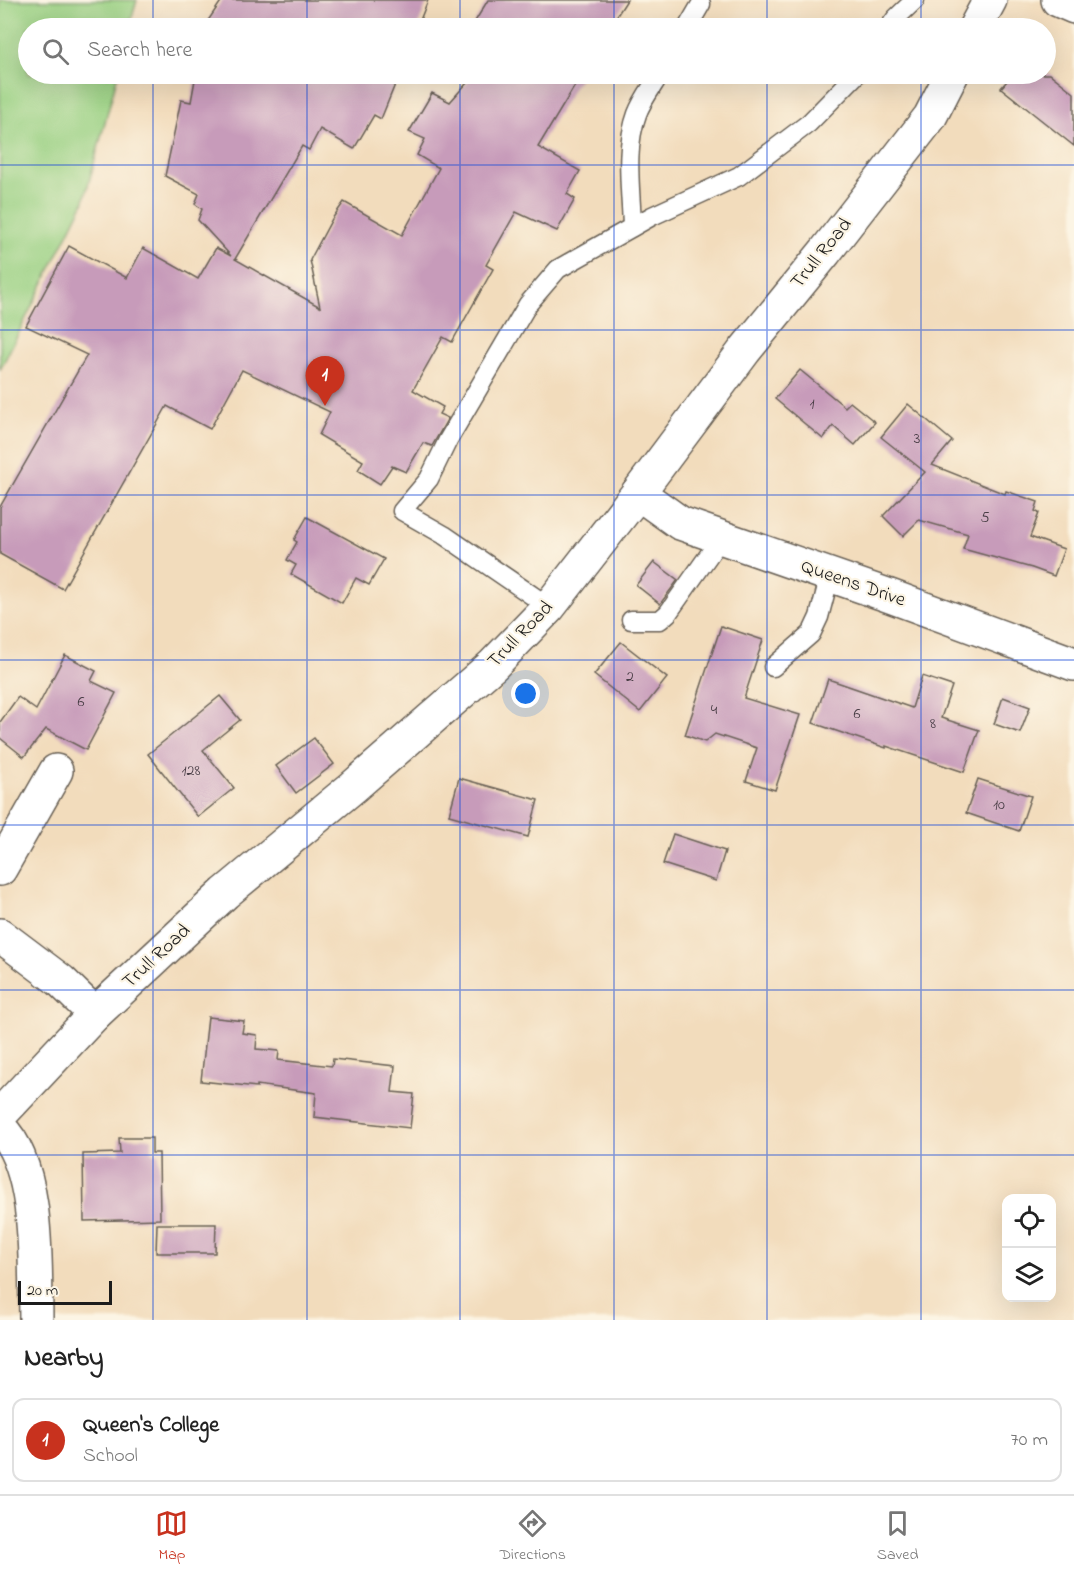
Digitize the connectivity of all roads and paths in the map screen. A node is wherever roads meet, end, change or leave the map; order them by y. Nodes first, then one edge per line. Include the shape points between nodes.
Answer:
1 (915, 0) edge
2 (990, 0) edge
3 (1058, 0) edge
4 (701, 4) dead end
5 (1074, 7) edge
6 (693, 18) edge
7 (896, 18) edge
8 (980, 18) edge
9 (654, 84) edge
10 (847, 84) edge
11 (947, 84) edge
12 (632, 227) junction
13 (638, 493) junction
14 (721, 538) junction
15 (830, 575) junction
16 (549, 607) junction
17 (631, 620) dead end
18 (1074, 664) edge
19 (773, 667) dead end
20 (56, 771) dead end
21 (0, 869) edge
22 (0, 935) edge
23 (95, 1014) junction
24 (0, 1115) edge
25 (0, 1128) edge
26 (36, 1320) edge

1 - 7 lane
2 - 8 street
3 - 5 street
4 - 6 lane
9 - 12 lane via 637,113 632,134
10 - 12 lane via 809,123 739,176
11 - 13 street, Trull Road via 930,117 745,350
12 - 16 lane via 558,269 528,304 429,479 402,512 444,535
13 - 14 street, Queens Drive via 680,523
13 - 16 street, Trull Road
14 - 15 street, Queens Drive
14 - 17 lane via 668,613 660,620
15 - 18 street, Queens Drive
15 - 19 lane via 811,633
16 - 23 street, Trull Road via 493,665 225,893
20 - 21 street
22 - 23 street via 61,981
23 - 24 street, Trull Road
25 - 26 street via 18,1152 29,1190

